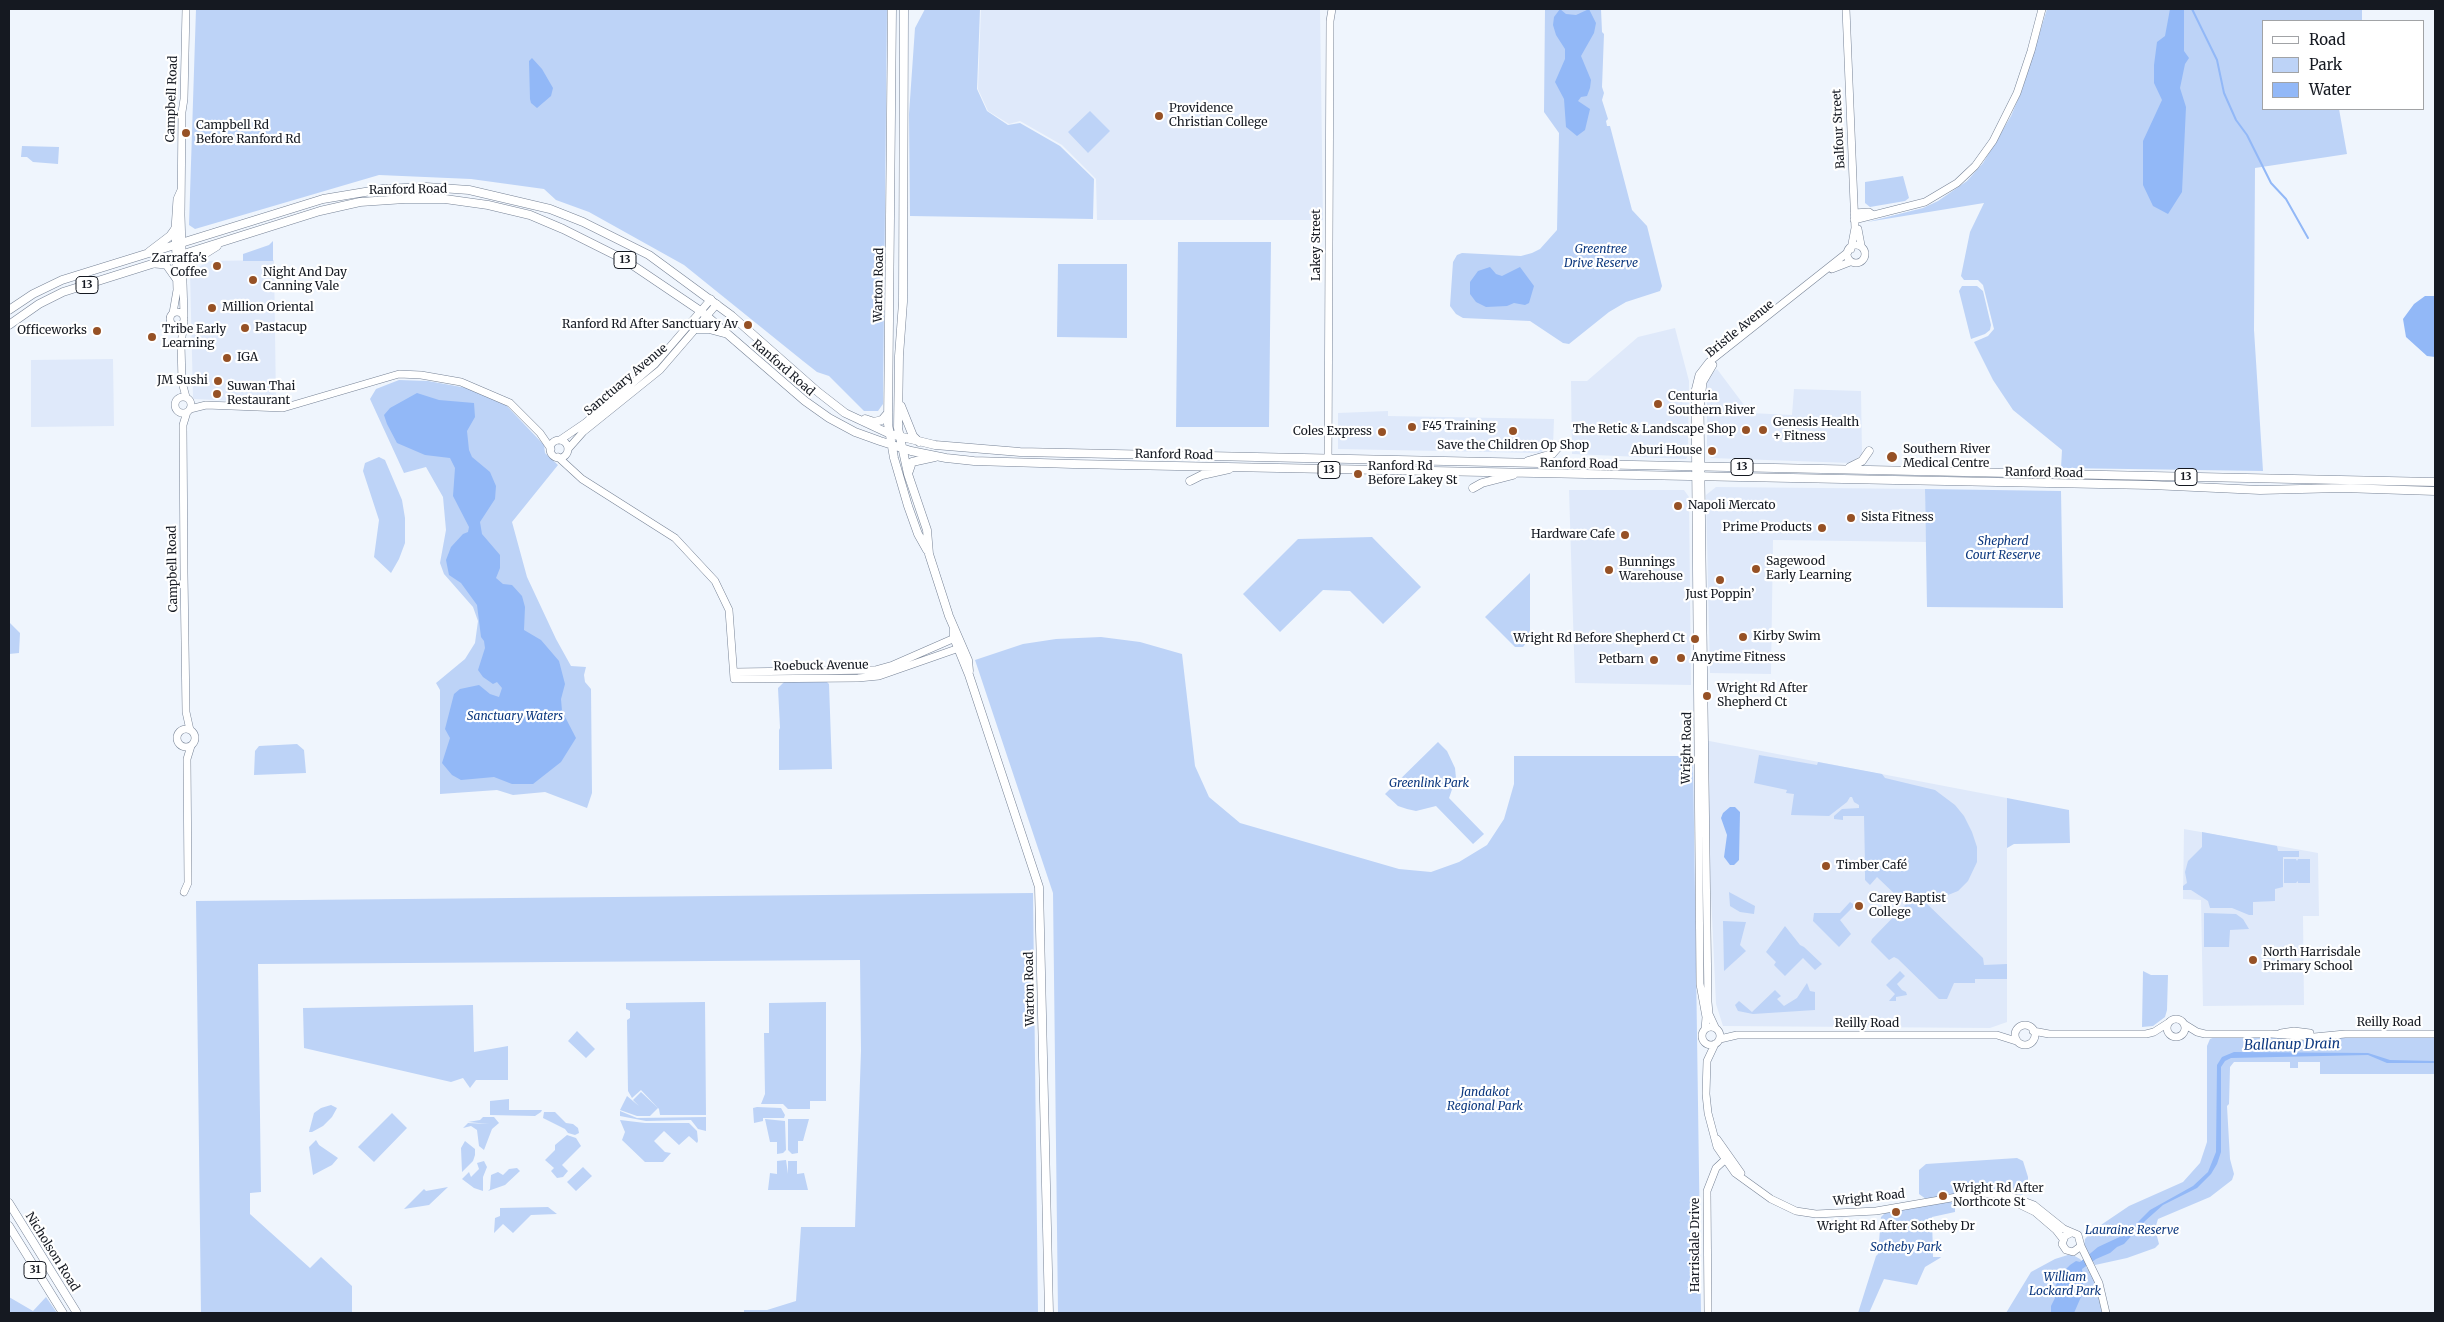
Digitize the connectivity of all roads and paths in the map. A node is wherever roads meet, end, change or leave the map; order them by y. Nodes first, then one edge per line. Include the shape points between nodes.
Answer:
1 (186, 9) edge
2 (904, 9) edge
3 (1328, 9) edge
4 (1332, 9) edge
5 (1846, 9) edge
6 (1850, 9) edge
7 (2042, 9) edge
8 (893, 10) edge
9 (1330, 21) junction
10 (1850, 89) junction
11 (904, 97) junction
12 (891, 147) junction
13 (181, 190) junction
14 (1856, 216) junction
15 (903, 223) junction
16 (891, 224) junction
17 (175, 229) junction
18 (225, 241) junction
19 (1861, 245) junction
20 (179, 246) junction
21 (1850, 250) junction
22 (144, 256) junction
23 (180, 256) junction
24 (1850, 262) junction
25 (153, 264) junction
26 (183, 271) junction
27 (177, 282) junction
28 (714, 302) junction
29 (9, 310) edge
30 (173, 313) junction
31 (704, 314) junction
32 (184, 319) junction
33 (9, 325) edge
34 (173, 325) junction
35 (696, 329) junction
36 (728, 334) junction
37 (181, 344) junction
38 (669, 355) junction
39 (182, 382) junction
40 (177, 399) junction
41 (188, 399) junction
42 (898, 400) junction
43 (206, 405) junction
44 (177, 411) junction
45 (188, 411) junction
46 (888, 413) junction
47 (851, 416) junction
48 (593, 420) junction
49 (183, 425) junction
50 (540, 433) junction
51 (890, 434) junction
52 (900, 437) junction
53 (558, 440) junction
54 (920, 443) junction
55 (892, 444) junction
56 (1559, 446) dead end
57 (902, 448) junction
58 (551, 449) junction
59 (567, 451) junction
60 (1869, 451) dead end
61 (1011, 452) junction
62 (937, 456) junction
63 (558, 457) junction
64 (1328, 457) junction
65 (1526, 462) junction
66 (1049, 463) junction
67 (1236, 467) junction
68 (1699, 467) junction
69 (1844, 469) junction
70 (1328, 470) junction
71 (574, 472) junction
72 (1517, 473) junction
73 (908, 474) junction
74 (1699, 476) junction
75 (1190, 481) dead end
76 (2435, 482) edge
77 (1473, 488) dead end
78 (2435, 491) edge
79 (930, 554) junction
80 (955, 635) junction
81 (960, 648) junction
82 (925, 655) junction
83 (186, 712) junction
84 (190, 730) junction
85 (181, 731) junction
86 (182, 746) junction
87 (191, 746) junction
88 (187, 760) junction
89 (184, 892) dead end
90 (1703, 893) junction
91 (2168, 1023) junction
92 (2184, 1024) junction
93 (1705, 1029) junction
94 (1717, 1029) junction
95 (2016, 1030) junction
96 (2154, 1032) junction
97 (2197, 1032) junction
98 (2033, 1034) junction
99 (2435, 1034) edge
100 (1997, 1035) junction
101 (1737, 1036) junction
102 (2170, 1036) junction
103 (2182, 1036) junction
104 (2016, 1041) junction
105 (1718, 1042) junction
106 (1706, 1044) junction
107 (1708, 1057) junction
108 (1729, 1161) junction
109 (1999, 1195) junction
110 (9, 1203) edge
111 (9, 1226) edge
112 (2071, 1233) junction
113 (2063, 1239) junction
114 (2081, 1246) junction
115 (2075, 1252) junction
116 (2087, 1261) junction
117 (63, 1313) edge
118 (77, 1313) edge
119 (1049, 1313) edge
120 (1708, 1313) edge
121 (2106, 1313) edge

1 - 13 street, Campbell Road
2 - 11 main road, Warton Road
3 - 9 street, Lakey Street
4 - 9 street, Lakey Street
5 - 10 street, Balfour Street
6 - 10 street, Balfour Street
7 - 14 street via 2017,93 1993,141 1975,166 1957,183 1933,198 1870,218
8 - 12 main road, Warton Road
9 - 64 street, Lakey Street
10 - 14 street, Balfour Street
11 - 12 main road via 900,144
11 - 15 main road, Warton Road
12 - 16 main road, Warton Road
13 - 17 street, Campbell Road via 177,199
13 - 20 street, Campbell Road
14 - 19 street, Balfour Street
14 - 21 street, Balfour Street
15 - 16 main road
15 - 42 main road, Warton Road
16 - 46 main road, Warton Road
17 - 20 street, Campbell Road
17 - 22 main road
18 - 23 main road, Ranford Road / 13
18 - 26 main road
18 - 31 main road, Ranford Road / 13 via 360,202 421,199 479,204 563,228 645,272
19 - 21 street
19 - 24 street, Balfour Street via 1865,250 1862,259 1858,263
20 - 22 main road, Ranford Road / 13
20 - 23 street, Campbell Road
20 - 28 main road, Ranford Road / 13 via 342,195 426,187 468,190 550,209 583,222 649,255
21 - 24 street, Balfour Street
21 - 68 street, Bristle Avenue via 1703,369 1695,391
22 - 29 main road, Ranford Road / 13 via 62,280
23 - 25 main road, Ranford Road / 13
23 - 26 street, Campbell Road
23 - 27 street, Campbell Road
24 - 68 street, Bristle Avenue via 1830,270 1709,369 1701,390
25 - 27 street via 166,265
25 - 33 main road, Ranford Road / 13 via 56,296
26 - 32 street, Campbell Road
27 - 30 street, Campbell Road
28 - 31 street, Sanctuary Avenue
28 - 47 main road, Ranford Road / 13 via 818,392
30 - 32 street via 178,312
30 - 34 street via 170,319
31 - 35 street, Sanctuary Avenue
31 - 36 main road, Ranford Road / 13
31 - 38 street, Sanctuary Avenue
32 - 34 street via 180,326
32 - 37 street, Campbell Road
34 - 37 street, Campbell Road
35 - 36 main road
35 - 38 street, Sanctuary Avenue
36 - 55 main road, Ranford Road / 13 via 819,412 856,432
37 - 39 street, Campbell Road
38 - 48 street, Sanctuary Avenue
39 - 40 street, Campbell Road
39 - 41 street, Campbell Road
40 - 41 street
40 - 44 street, Campbell Road
41 - 43 street
41 - 45 street, Campbell Road
42 - 52 main road, Warton Road
42 - 54 main road via 912,436
43 - 45 street
43 - 50 street via 283,408 399,374 421,375 460,382 510,402
44 - 45 street
44 - 49 street, Campbell Road
45 - 49 street, Campbell Road
46 - 47 main road via 882,420 874,422
46 - 51 main road, Warton Road
47 - 51 main road, Ranford Road / 13
48 - 53 street, Sanctuary Avenue
48 - 59 street, Sanctuary Avenue
49 - 83 street, Campbell Road
50 - 53 street
50 - 58 street
51 - 52 main road, Ranford Road / 13
51 - 55 main road, Warton Road
52 - 54 main road, Ranford Road / 13
52 - 57 main road, Warton Road
53 - 58 street
53 - 59 street via 566,443
54 - 61 main road, Ranford Road / 13
55 - 57 main road, Ranford Road / 13
55 - 79 main road, Warton Road via 918,534
56 - 65 main road via 1548,456
57 - 62 main road, Ranford Road / 13
57 - 73 main road, Warton Road
58 - 63 street
59 - 63 street
59 - 71 street
60 - 69 main road via 1858,465
61 - 64 main road, Ranford Road / 13
61 - 66 main road via 1015,458 1041,459
62 - 66 main road, Ranford Road / 13 via 974,461
62 - 73 main road via 912,462
63 - 71 street
64 - 65 main road, Ranford Road / 13
64 - 70 street, Lakey Street
65 - 68 main road, Ranford Road / 13
66 - 67 main road, Ranford Road / 13
67 - 70 main road, Ranford Road / 13
67 - 75 main road
68 - 69 main road, Ranford Road / 13
68 - 74 street, Wright Road
69 - 76 main road, Ranford Road / 13
70 - 72 main road, Ranford Road / 13
71 - 82 street, Roebuck Avenue via 675,538 715,581 729,610 734,676 884,671
72 - 74 main road, Ranford Road / 13
72 - 77 main road
73 - 79 main road, Warton Road via 927,530
74 - 78 main road, Ranford Road / 13 via 2260,490
74 - 90 street, Wright Road via 1700,518 1696,557
79 - 80 main road, Warton Road
80 - 81 main road, Warton Road
80 - 82 street, Roebuck Avenue
81 - 82 street, Roebuck Avenue
81 - 119 main road, Warton Road via 968,660 969,675 1039,887
83 - 84 street, Campbell Road
83 - 85 street, Campbell Road
84 - 85 street
84 - 87 street, Campbell Road via 195,738
85 - 86 street, Campbell Road via 177,739
86 - 87 street
86 - 88 street, Campbell Road
87 - 88 street, Campbell Road
88 - 89 street, Campbell Road via 188,883
90 - 93 street, Wright Road via 1700,984
90 - 94 street, Wright Road via 1708,1010
91 - 92 street via 2178,1019
91 - 96 street
91 - 102 street
92 - 97 street, Reilly Road
92 - 103 street
93 - 94 street via 1710,1026
93 - 106 street, Wright Road via 1702,1036
94 - 101 street, Reilly Road
94 - 105 street, Wright Road
95 - 98 street via 2026,1026
95 - 100 street, Reilly Road
95 - 104 street
96 - 98 street
96 - 102 street
97 - 99 street, Reilly Road
97 - 103 street, Reilly Road
98 - 104 street via 2027,1044
100 - 101 street, Reilly Road
100 - 104 street, Reilly Road
101 - 105 street, Reilly Road
102 - 103 street
105 - 106 street
105 - 107 street, Wright Road
106 - 107 street, Wright Road
107 - 108 street, Wright Road via 1708,1113 1715,1137
108 - 109 street, Wright Road via 1748,1183 1771,1199 1806,1214 1876,1211 1970,1195
108 - 120 street, Harrisdale Drive via 1712,1177 1707,1191
109 - 112 street, Wright Road via 2031,1204
109 - 113 street, Wright Road via 2032,1210
110 - 118 main road, Nicholson Road / 31
111 - 117 main road, Nicholson Road / 31
112 - 113 street
112 - 114 street via 2080,1237
113 - 115 street via 2064,1248
114 - 115 street
114 - 116 street
115 - 116 street
116 - 121 street via 2101,1290

